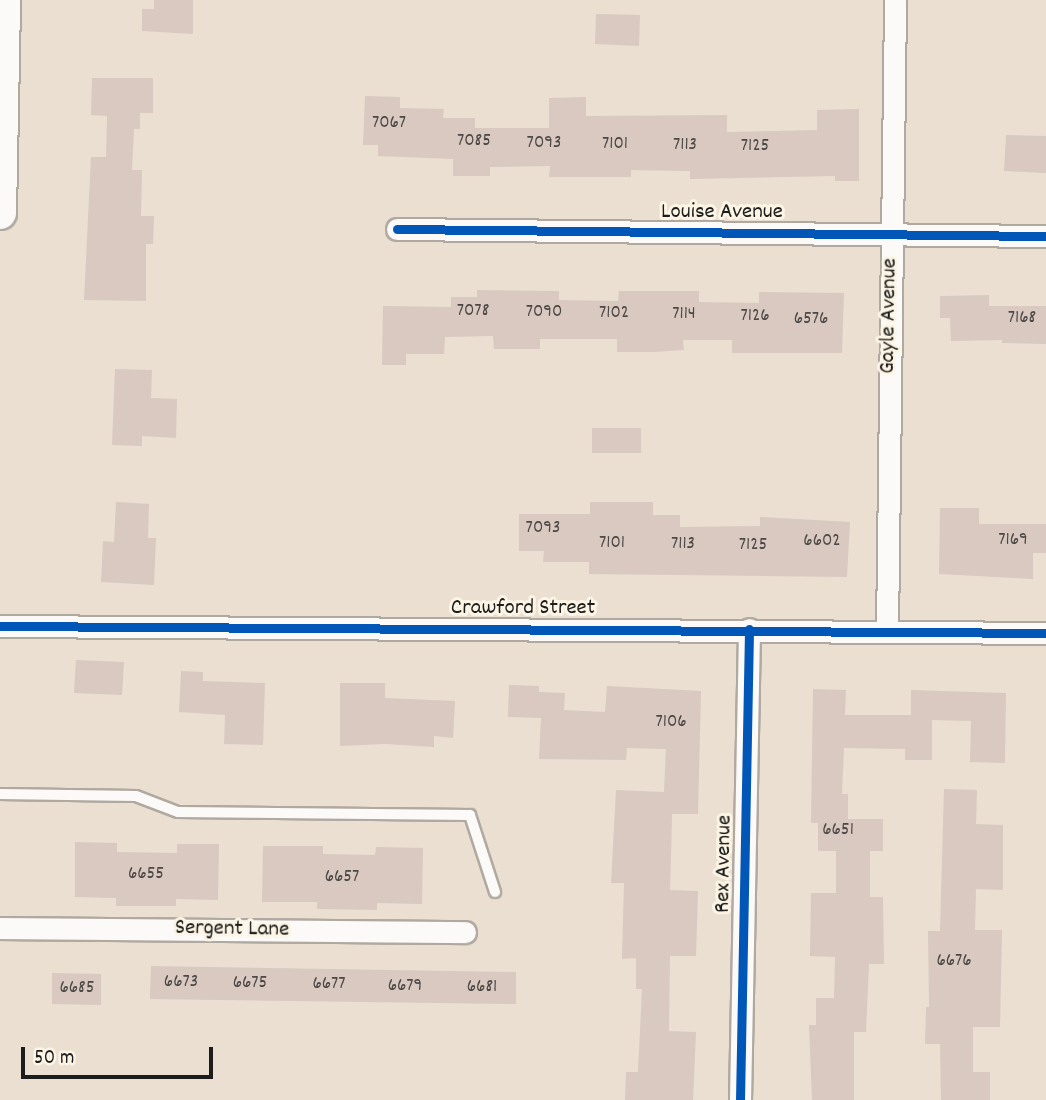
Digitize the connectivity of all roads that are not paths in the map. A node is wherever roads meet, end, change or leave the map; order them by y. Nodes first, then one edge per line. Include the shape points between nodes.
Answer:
1 (4, 0) edge
2 (895, 0) edge
3 (1, 50) edge
4 (0, 213) edge
5 (397, 229) dead end
6 (891, 233) junction
7 (1046, 236) edge
8 (0, 625) edge
9 (749, 629) junction
10 (887, 631) junction
11 (1046, 633) edge
12 (0, 794) edge
13 (495, 891) dead end
14 (0, 928) edge
15 (465, 932) dead end
16 (740, 1100) edge

1 - 3 main road
2 - 6 street, Gayle Avenue
3 - 4 main road
5 - 6 street, Louise Avenue
6 - 7 street, Louise Avenue
6 - 10 street, Gayle Avenue
8 - 9 street, Crawford Street
9 - 10 street, Crawford Street
9 - 16 street, Rex Avenue
10 - 11 street, Crawford Street
12 - 13 lane via 136,796 178,812 470,815
14 - 15 street, Sergent Lane

